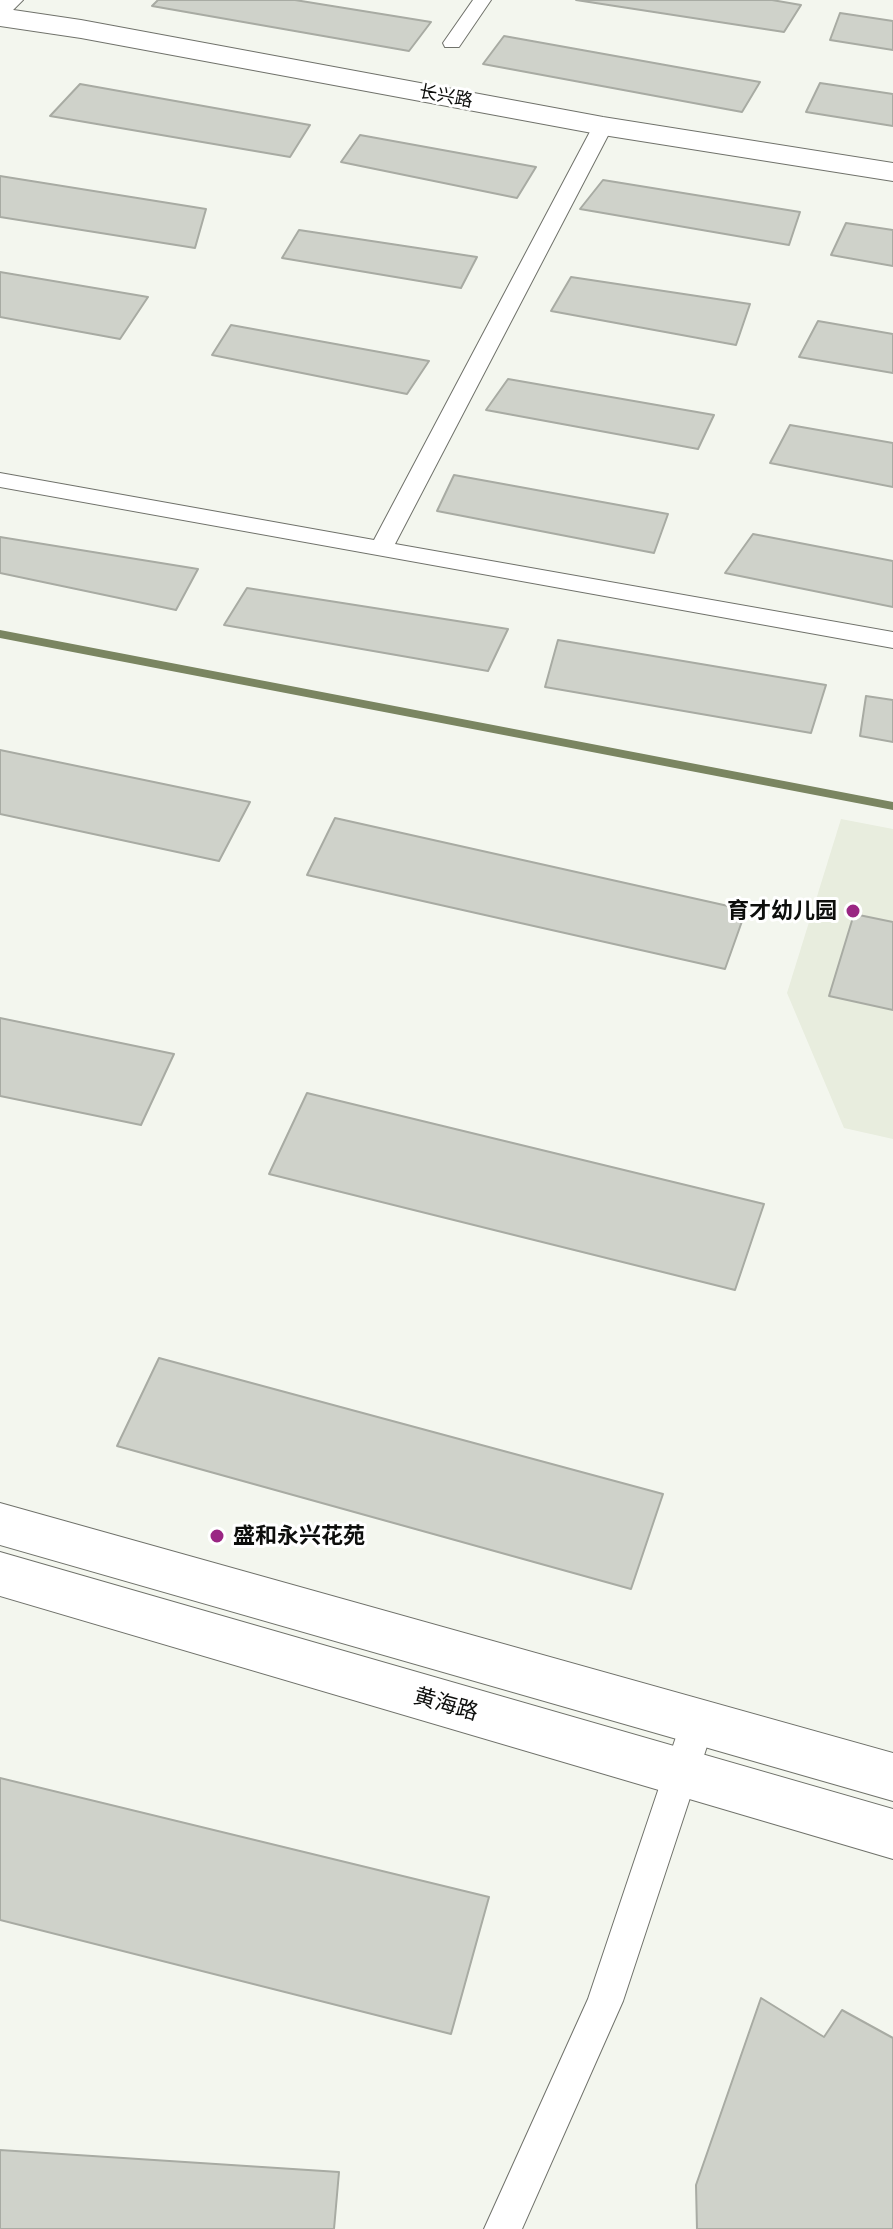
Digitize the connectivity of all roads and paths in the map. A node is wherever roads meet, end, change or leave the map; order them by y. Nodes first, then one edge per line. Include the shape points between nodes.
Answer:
1 (9, 0) edge
2 (482, 0) edge
3 (0, 7) edge
4 (0, 17) edge
5 (452, 43) dead end
6 (603, 126) junction
7 (893, 172) edge
8 (0, 480) edge
9 (381, 548) junction
10 (893, 640) edge
11 (0, 1524) edge
12 (0, 1574) edge
13 (698, 1722) junction
14 (680, 1770) junction
15 (893, 1777) edge
16 (893, 1834) edge
17 (503, 2229) edge

1 - 3 main road
2 - 5 lane
4 - 6 main road, 长兴路
6 - 7 main road, 长兴路
6 - 9 lane
8 - 9 lane
9 - 10 lane
11 - 13 main road
12 - 14 main road, 黄海路
13 - 14 lane
13 - 15 main road
14 - 16 main road, 黄海路
14 - 17 lane via 605,2001

